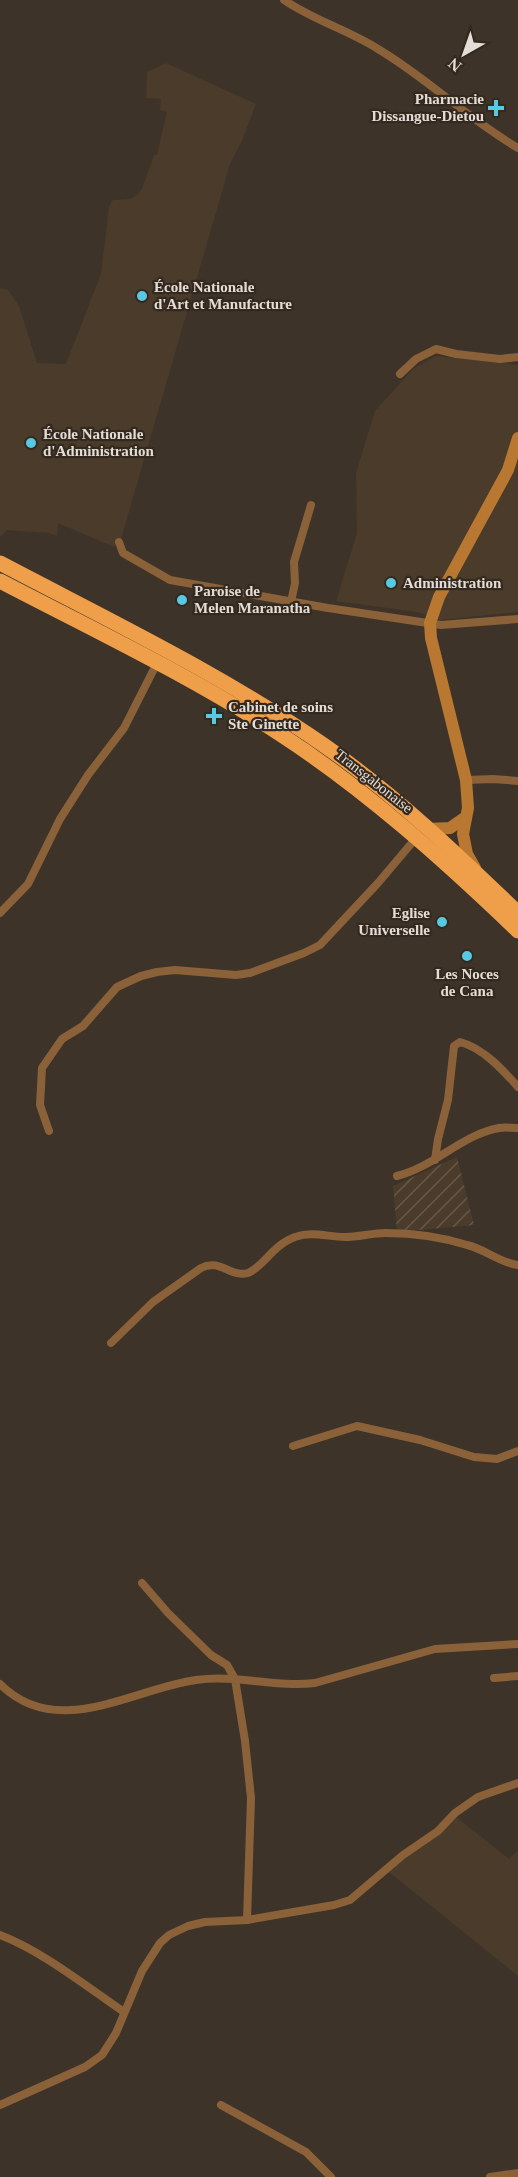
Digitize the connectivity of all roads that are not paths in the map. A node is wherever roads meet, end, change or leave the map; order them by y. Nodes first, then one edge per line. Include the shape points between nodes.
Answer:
1 (284, 0) edge
2 (518, 148) edge
3 (518, 357) edge
4 (400, 374) dead end
5 (518, 438) edge
6 (311, 505) dead end
7 (119, 542) dead end
8 (0, 563) edge
9 (0, 581) edge
10 (291, 602) junction
11 (518, 618) edge
12 (430, 623) junction
13 (157, 663) junction
14 (466, 780) junction
15 (518, 782) edge
16 (466, 817) junction
17 (422, 833) junction
18 (478, 874) junction
19 (0, 913) edge
20 (518, 913) edge
21 (518, 931) edge
22 (518, 1087) edge
23 (518, 1128) edge
24 (49, 1131) dead end
25 (435, 1160) junction
26 (397, 1176) dead end
27 (518, 1265) edge
28 (111, 1343) dead end
29 (293, 1446) dead end
30 (518, 1451) edge
31 (142, 1583) dead end
32 (518, 1644) edge
33 (518, 1676) edge
34 (494, 1678) dead end
35 (235, 1679) junction
36 (0, 1684) edge
37 (518, 1783) edge
38 (247, 1920) junction
39 (0, 1935) edge
40 (124, 2012) junction
41 (0, 2105) edge
42 (221, 2105) dead end
43 (518, 2173) edge
44 (330, 2177) edge
45 (490, 2177) edge

1 - 2 street via 377,48
3 - 4 street via 500,359 436,349 416,359
5 - 12 street via 508,470 444,586
6 - 10 street via 294,562
7 - 10 street via 123,553 170,580
8 - 17 highway, Transgabonaise via 190,663 268,709 348,763
9 - 13 highway, Transgabonaise
10 - 12 street
11 - 12 street
12 - 14 street
13 - 17 highway, Transgabonaise via 290,740
13 - 19 street via 124,728 60,819 28,884
14 - 15 street
14 - 16 street
16 - 17 street via 450,828
16 - 18 street via 464,844
17 - 18 highway, Transgabonaise
17 - 21 highway, Transgabonaise via 453,869
17 - 24 street via 320,945 249,973 175,970 141,976 117,987 83,1026 62,1039 42,1068 40,1105
18 - 20 highway, Transgabonaise
22 - 25 street via 472,1045 460,1042 454,1046
23 - 25 street via 499,1128 478,1135
25 - 26 street
27 - 28 street via 476,1247 418,1235 342,1237 308,1233 278,1246 246,1274 208,1264 153,1302
29 - 30 street via 357,1426 474,1457 497,1459
31 - 35 street via 211,1655 227,1665
32 - 35 street via 435,1649 298,1685
33 - 34 street
35 - 36 street via 196,1680 75,1710 36,1706 20,1700
35 - 38 street via 251,1798
37 - 38 street via 478,1797 455,1813 438,1831 350,1900
38 - 40 street via 205,1922 170,1935 142,1971
39 - 40 street
40 - 41 street via 108,2047 93,2062
42 - 44 street via 306,2152
43 - 45 street

